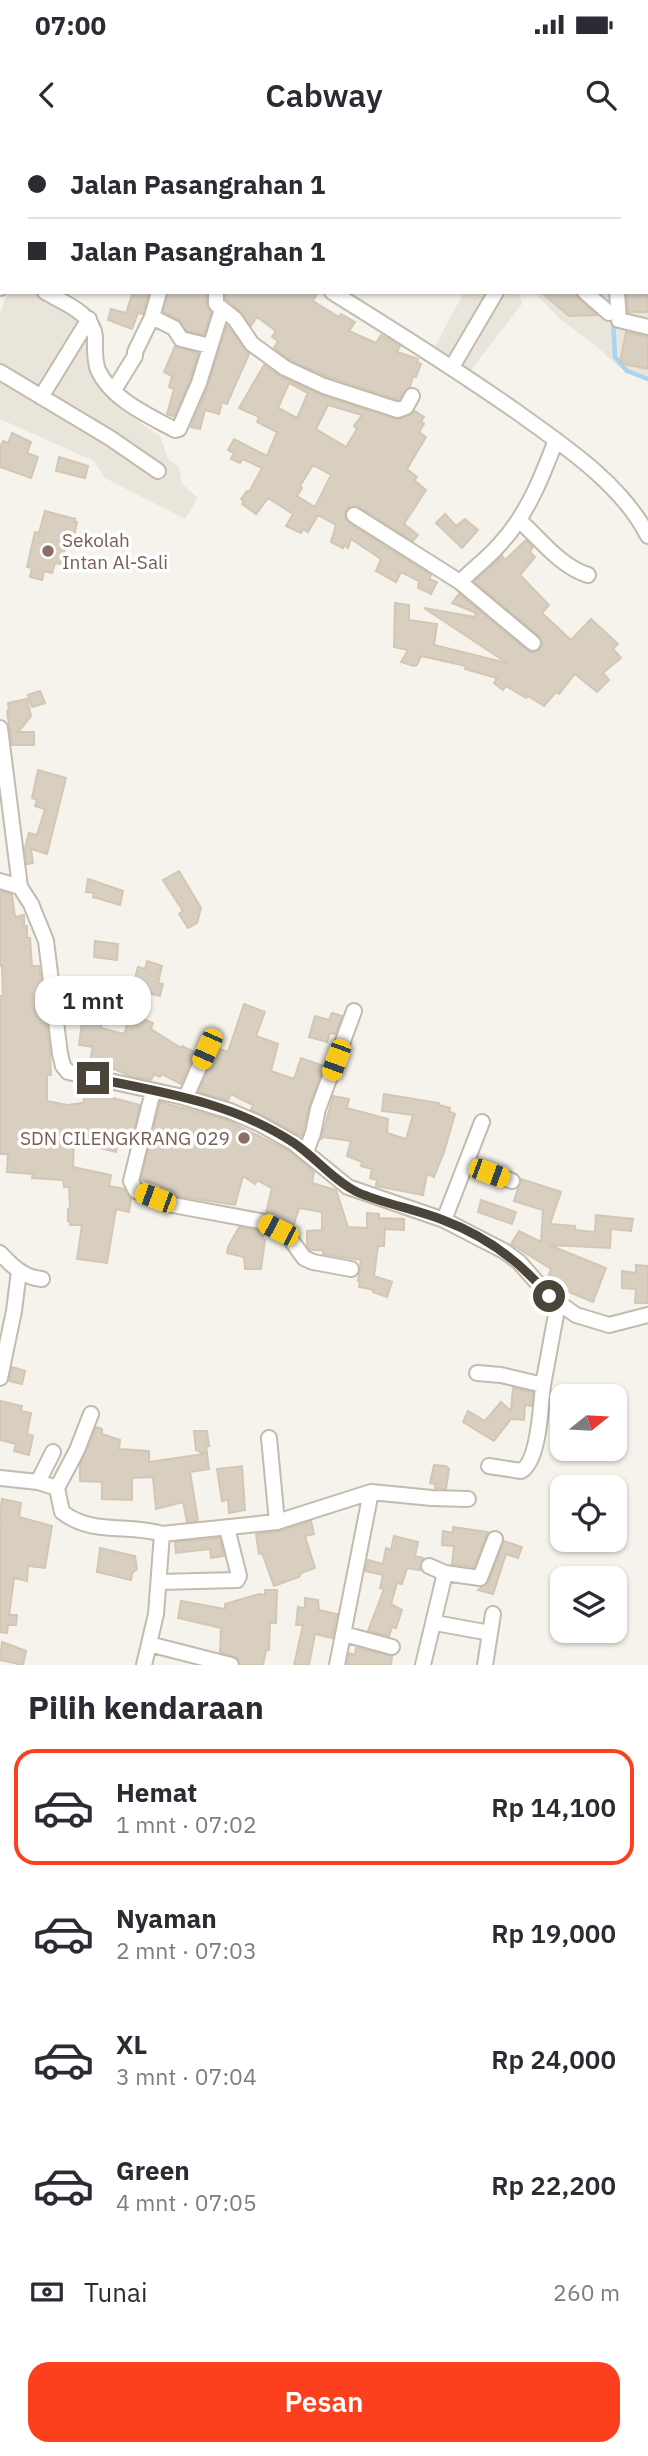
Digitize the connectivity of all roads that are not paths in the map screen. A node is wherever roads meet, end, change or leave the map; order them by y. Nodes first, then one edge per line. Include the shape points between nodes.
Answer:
1 (48, 294) edge
2 (158, 294) edge
3 (216, 294) edge
4 (335, 294) edge
5 (495, 294) edge
6 (586, 294) edge
7 (617, 294) edge
8 (222, 309) junction
9 (152, 317) junction
10 (614, 317) junction
11 (89, 319) junction
12 (648, 327) edge
13 (209, 346) junction
14 (452, 367) junction
15 (0, 372) edge
16 (114, 390) junction
17 (412, 396) dead end
18 (41, 397) junction
19 (556, 440) junction
20 (158, 471) dead end
21 (355, 515) dead end
22 (519, 520) junction
23 (648, 536) edge
24 (588, 575) dead end
25 (460, 582) junction
26 (533, 643) dead end
27 (0, 728) edge
28 (0, 881) edge
29 (20, 887) junction
30 (354, 1011) dead end
31 (207, 1049) dead end
32 (153, 1091) junction
33 (186, 1097) junction
34 (482, 1122) dead end
35 (306, 1152) junction
36 (467, 1164) junction
37 (512, 1181) dead end
38 (444, 1220) junction
39 (0, 1253) edge
40 (351, 1269) dead end
41 (19, 1270) junction
42 (42, 1279) dead end
43 (558, 1304) junction
44 (7, 1310) edge
45 (648, 1315) edge
46 (477, 1373) dead end
47 (0, 1378) edge
48 (544, 1385) junction
49 (91, 1414) dead end
50 (269, 1438) dead end
51 (53, 1452) dead end
52 (489, 1466) dead end
53 (0, 1478) edge
54 (38, 1482) junction
55 (57, 1488) junction
56 (371, 1492) junction
57 (468, 1499) dead end
58 (277, 1522) junction
59 (227, 1528) junction
60 (162, 1534) junction
61 (495, 1539) dead end
62 (429, 1566) dead end
63 (445, 1573) junction
64 (159, 1583) junction
65 (493, 1614) dead end
66 (441, 1624) dead end
67 (489, 1633) junction
68 (344, 1634) junction
69 (149, 1644) junction
70 (392, 1647) dead end
71 (144, 1665) edge
72 (231, 1665) edge
73 (337, 1665) edge
74 (423, 1665) edge
75 (485, 1665) edge

1 - 11 street
2 - 9 street
3 - 8 street via 216,304
4 - 14 street
5 - 14 street
6 - 10 street
7 - 10 street
8 - 13 street
8 - 17 street via 252,344 304,377 398,410 406,407
9 - 13 street via 174,328 181,339
9 - 16 street
10 - 12 street
11 - 16 street via 98,370
11 - 18 street
13 - 16 street via 179,429 129,404
14 - 19 street
15 - 18 street
18 - 20 street
19 - 22 street
19 - 23 street via 620,497
21 - 25 street
22 - 24 street via 562,561
22 - 25 street
25 - 26 street
27 - 29 street
28 - 29 street
29 - 32 street via 48,949 65,1070
30 - 35 street
31 - 33 street
32 - 33 street
32 - 40 street via 131,1181 136,1191 173,1205 260,1221 289,1237 304,1258
33 - 35 street via 258,1123
34 - 36 street
35 - 38 street via 348,1187
36 - 37 street
36 - 38 street
38 - 43 street via 519,1262
39 - 41 street
41 - 42 street
41 - 44 street
43 - 45 street via 610,1325
43 - 48 street
44 - 47 street
46 - 48 street
48 - 52 street via 535,1450 528,1465 521,1471
49 - 55 street
50 - 58 street
51 - 54 street
53 - 54 street
54 - 55 street
55 - 60 street via 60,1509 70,1518 102,1528
56 - 57 street
56 - 58 street
56 - 68 street
58 - 59 street
59 - 60 street
59 - 64 street via 237,1580
60 - 64 street
61 - 63 street via 480,1578
62 - 63 street
63 - 74 street
64 - 69 street
65 - 67 street
66 - 67 street
67 - 75 street
68 - 70 street
68 - 73 street
69 - 71 street
69 - 72 street

